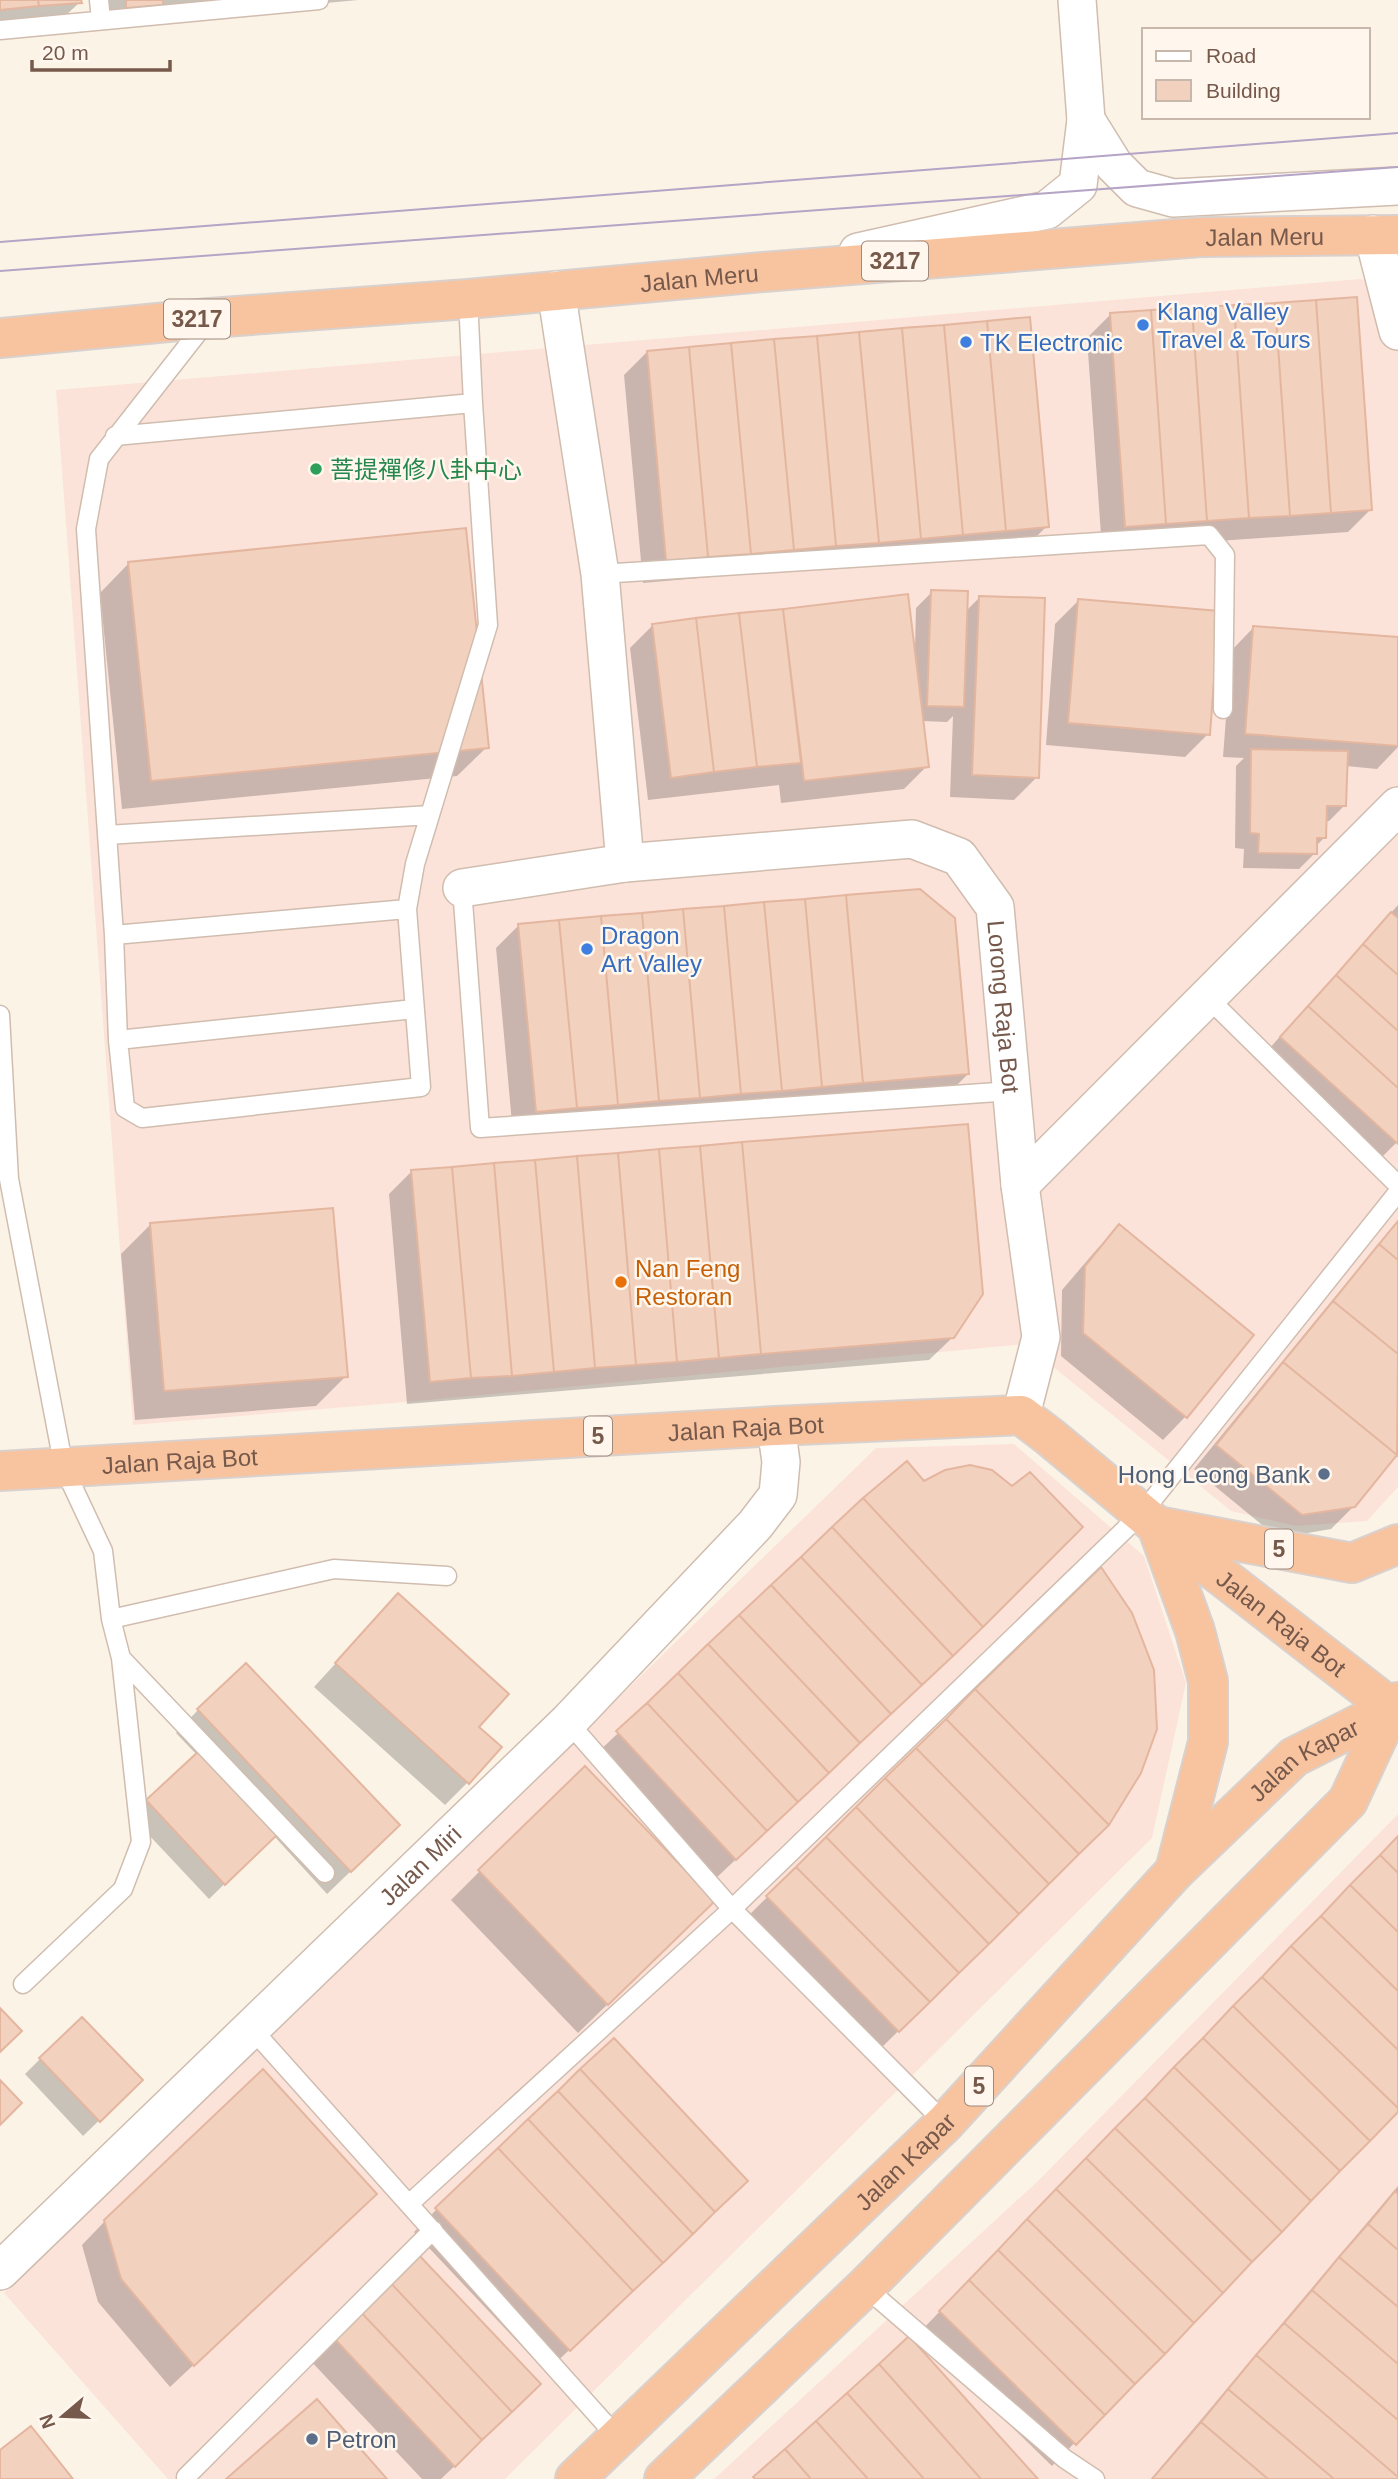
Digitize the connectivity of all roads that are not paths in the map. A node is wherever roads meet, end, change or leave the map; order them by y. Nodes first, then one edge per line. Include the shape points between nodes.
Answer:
1 (99, 0) edge
2 (320, 0) edge
3 (1077, 0) edge
4 (101, 20) junction
5 (0, 30) edge
6 (1086, 120) junction
7 (1398, 186) edge
8 (1385, 235) edge
9 (763, 272) junction
10 (556, 290) junction
11 (468, 299) junction
12 (210, 318) junction
13 (1398, 331) edge
14 (0, 338) edge
15 (473, 403) junction
16 (115, 436) junction
17 (600, 574) junction
18 (1223, 709) dead end
19 (1398, 806) edge
20 (430, 815) junction
21 (107, 835) junction
22 (625, 863) junction
23 (462, 888) joint
24 (407, 909) junction
25 (114, 935) junction
26 (1208, 998) junction
27 (414, 1009) junction
28 (0, 1015) edge
29 (118, 1040) junction
30 (1012, 1091) junction
31 (5, 1179) edge
32 (1020, 1185) junction
33 (1398, 1185) edge
34 (1398, 1192) edge
35 (1021, 1415) junction
36 (776, 1426) junction
37 (64, 1468) junction
38 (0, 1471) edge
39 (1149, 1520) junction
40 (1398, 1544) edge
41 (447, 1576) dead end
42 (111, 1619) junction
43 (121, 1658) junction
44 (1394, 1704) edge
45 (568, 1722) junction
46 (1175, 1871) junction
47 (325, 1873) dead end
48 (732, 1909) junction
49 (23, 1984) dead end
50 (252, 2029) junction
51 (944, 2123) junction
52 (409, 2204) junction
53 (433, 2231) junction
54 (0, 2271) edge
55 (865, 2287) junction
56 (617, 2437) junction
57 (186, 2477) dead end
58 (575, 2479) edge
59 (664, 2479) edge
60 (1095, 2479) edge

1 - 4 lane
2 - 4 lane
3 - 6 street
4 - 5 lane
6 - 7 street, Jalan Meru via 1114,165 1137,188 1173,198
6 - 9 street via 1077,185 1047,210
8 - 9 highway, Jalan Meru / 3217 via 1200,237
8 - 13 street
9 - 10 highway, Jalan Meru / 3217
10 - 11 highway, Jalan Meru / 3217
10 - 17 street
11 - 12 highway, Jalan Meru / 3217
11 - 15 lane
12 - 14 highway, Jalan Meru / 3217
12 - 16 lane
15 - 16 lane
15 - 20 lane via 488,625
16 - 21 lane via 99,458 86,529
17 - 18 lane via 1209,535 1225,555
17 - 22 street
19 - 26 street
20 - 21 lane
20 - 24 lane
21 - 25 lane
22 - 23 street, Lorong Raja Bot
22 - 30 street, Lorong Raja Bot via 912,839 959,857 995,907
23 - 30 lane via 480,1128
24 - 25 lane
24 - 27 lane
25 - 29 lane
26 - 32 street
26 - 33 lane
27 - 29 lane
27 - 29 lane via 421,1087 142,1118 125,1108
28 - 31 lane
30 - 32 street, Lorong Raja Bot
31 - 37 lane
32 - 35 street, Lorong Raja Bot via 1041,1338
34 - 39 lane
35 - 36 highway, Jalan Raja Bot / 5
35 - 39 highway, Jalan Raja Bot / 5
36 - 37 highway, Jalan Raja Bot / 5
36 - 45 street, Jalan Miri via 781,1462 778,1495
37 - 38 highway, Jalan Raja Bot / 5
37 - 42 lane via 103,1551
39 - 40 highway, 5 via 1352,1563
39 - 44 highway, Jalan Raja Bot / 5
39 - 46 highway via 1195,1631 1208,1681 1208,1742
39 - 48 lane
41 - 42 lane via 334,1569
42 - 43 lane
43 - 47 lane
43 - 49 lane via 141,1842 123,1889
44 - 46 highway, Jalan Kapar / 5 via 1294,1757
44 - 55 highway, Jalan Kapar via 1348,1801
45 - 48 lane
45 - 50 street, Jalan Miri
46 - 51 highway, Jalan Kapar / 5
48 - 51 lane
48 - 52 lane
50 - 52 lane
50 - 54 street, Jalan Miri
51 - 56 highway, Jalan Kapar / 5
52 - 53 lane
53 - 56 lane
53 - 57 lane
55 - 59 highway, Jalan Kapar
55 - 60 lane via 1065,2459
56 - 58 highway, Jalan Kapar / 5

